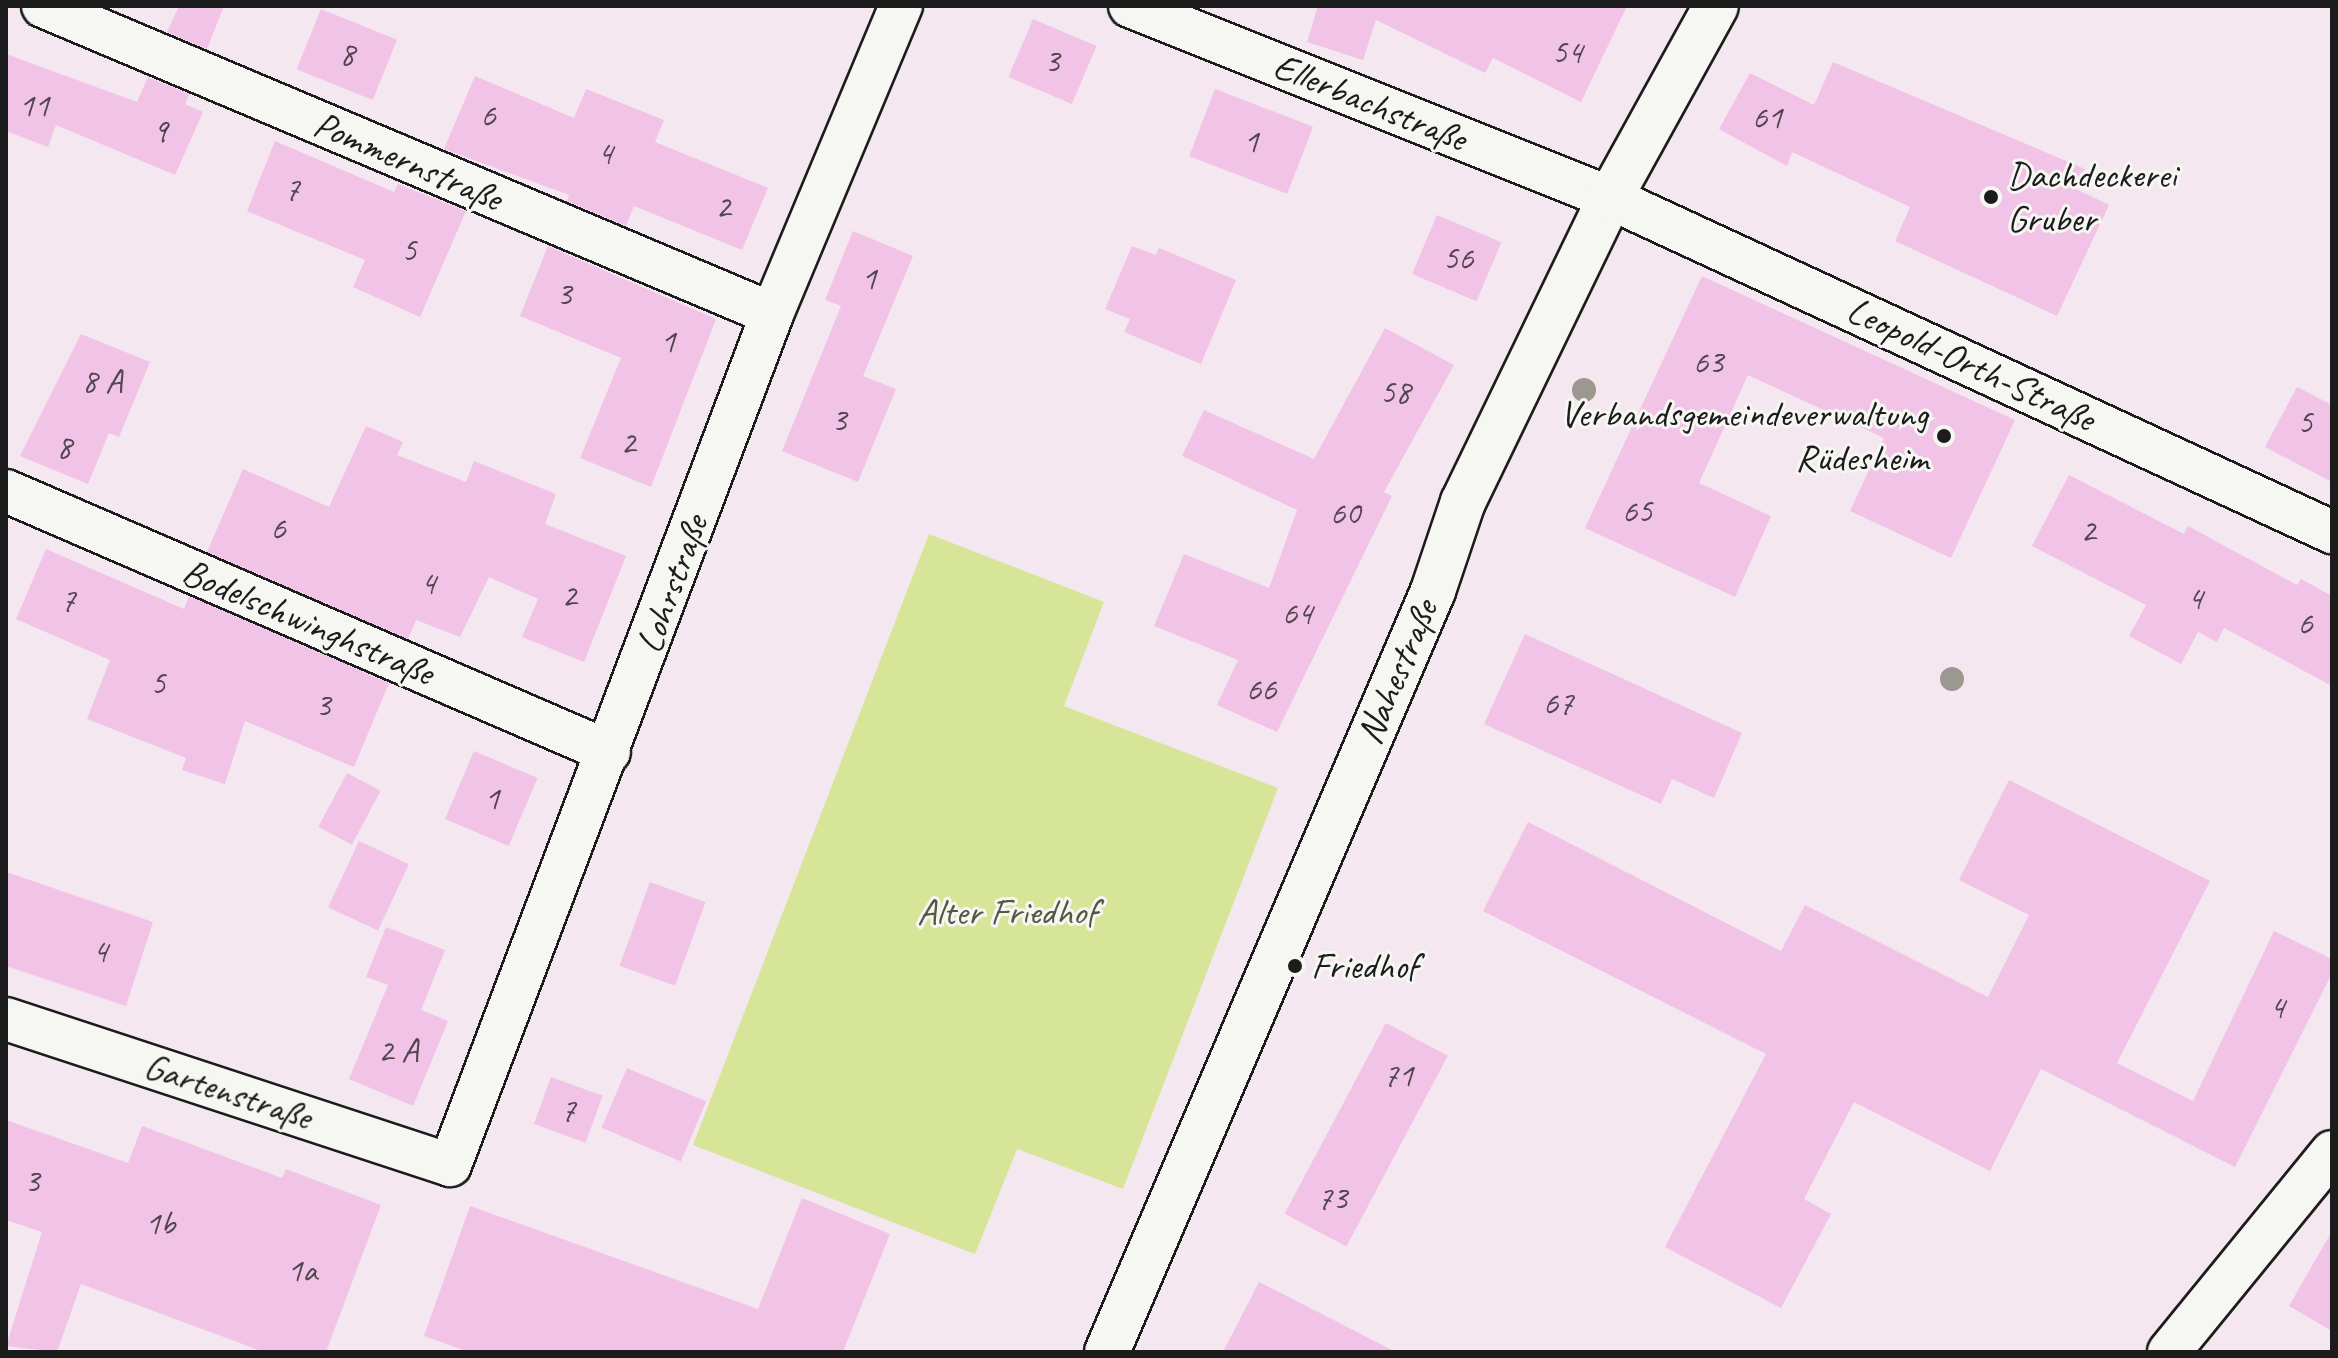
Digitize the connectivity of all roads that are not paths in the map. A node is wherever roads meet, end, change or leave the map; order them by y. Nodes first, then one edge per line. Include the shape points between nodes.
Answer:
1 (43, 6) edge
2 (901, 6) edge
3 (1130, 6) edge
4 (1716, 6) edge
5 (1610, 198) junction
6 (772, 314) junction
7 (6, 491) edge
8 (2332, 532) edge
9 (609, 752) junction
10 (6, 1019) edge
11 (2332, 1152) edge
12 (450, 1165) joint
13 (1107, 1352) edge
14 (2169, 1352) edge

1 - 6 street, Pommernstraße
2 - 6 street, Lohrstraße
3 - 5 street, Ellerbachstraße
4 - 5 street, Nahestraße
5 - 8 street, Leopold-Orth-Straße
5 - 13 street, Nahestraße via 1463,502 1433,591
6 - 9 street, Lohrstraße
7 - 9 street, Bodelschwinghstraße
9 - 12 street, Lohrstraße
10 - 12 street, Gartenstraße
11 - 14 street

